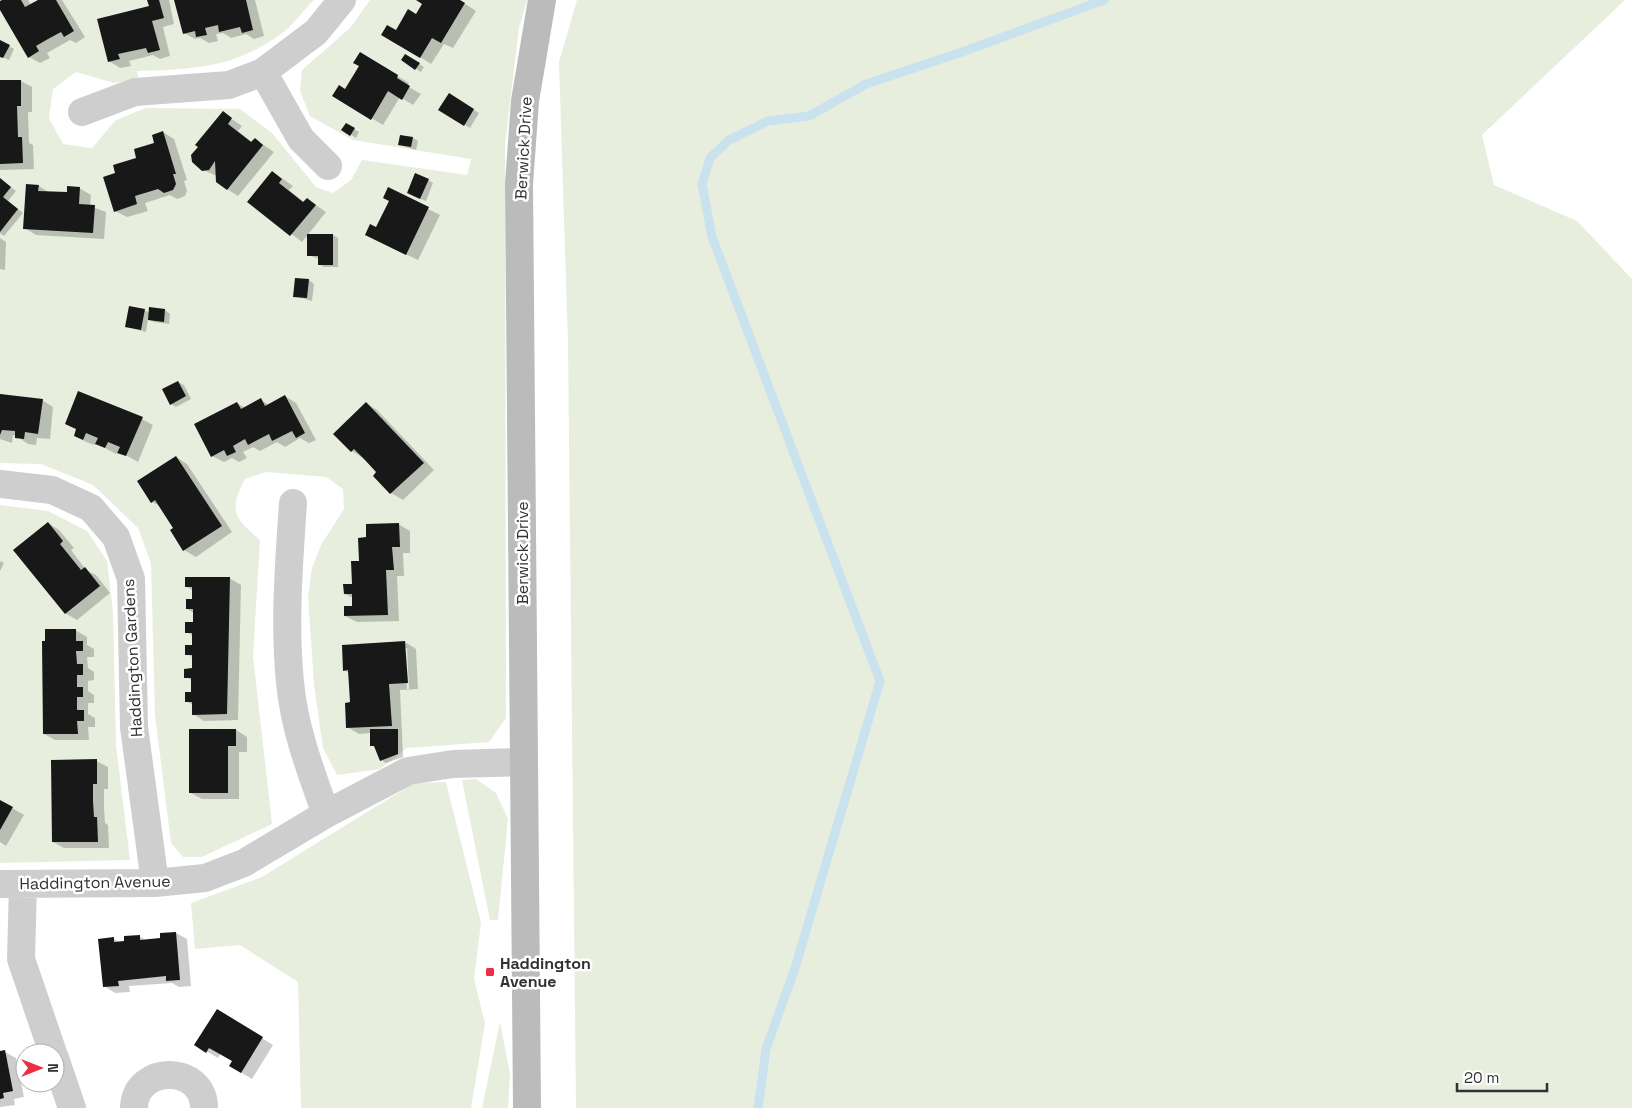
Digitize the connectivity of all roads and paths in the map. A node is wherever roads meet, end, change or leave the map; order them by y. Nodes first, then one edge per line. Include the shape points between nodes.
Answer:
1 (342, 0) edge
2 (542, 0) edge
3 (263, 72) junction
4 (82, 112) dead end
5 (328, 166) dead end
6 (0, 484) edge
7 (293, 503) dead end
8 (523, 762) junction
9 (326, 814) junction
10 (155, 883) junction
11 (12, 884) edge
12 (50, 1043) edge
13 (65, 1087) edge
14 (72, 1108) edge
15 (134, 1108) edge
16 (204, 1108) edge
17 (527, 1108) edge

1 - 3 street via 316,32
2 - 8 street, Berwick Drive via 525,101 519,184
3 - 4 street via 229,85 135,92
3 - 5 street via 301,139
6 - 10 street, Haddington Gardens via 52,490 91,508 116,536 130,579 134,727
7 - 9 street via 287,591 290,683 302,746
8 - 9 street, Haddington Avenue via 453,764 408,771
8 - 17 street, Berwick Drive
9 - 10 street, Haddington Avenue via 244,863 205,878
10 - 11 street, Haddington Avenue
11 - 12 street via 21,959
13 - 14 street
15 - 16 street via 141,1086 154,1077 169,1073 185,1077 197,1087

